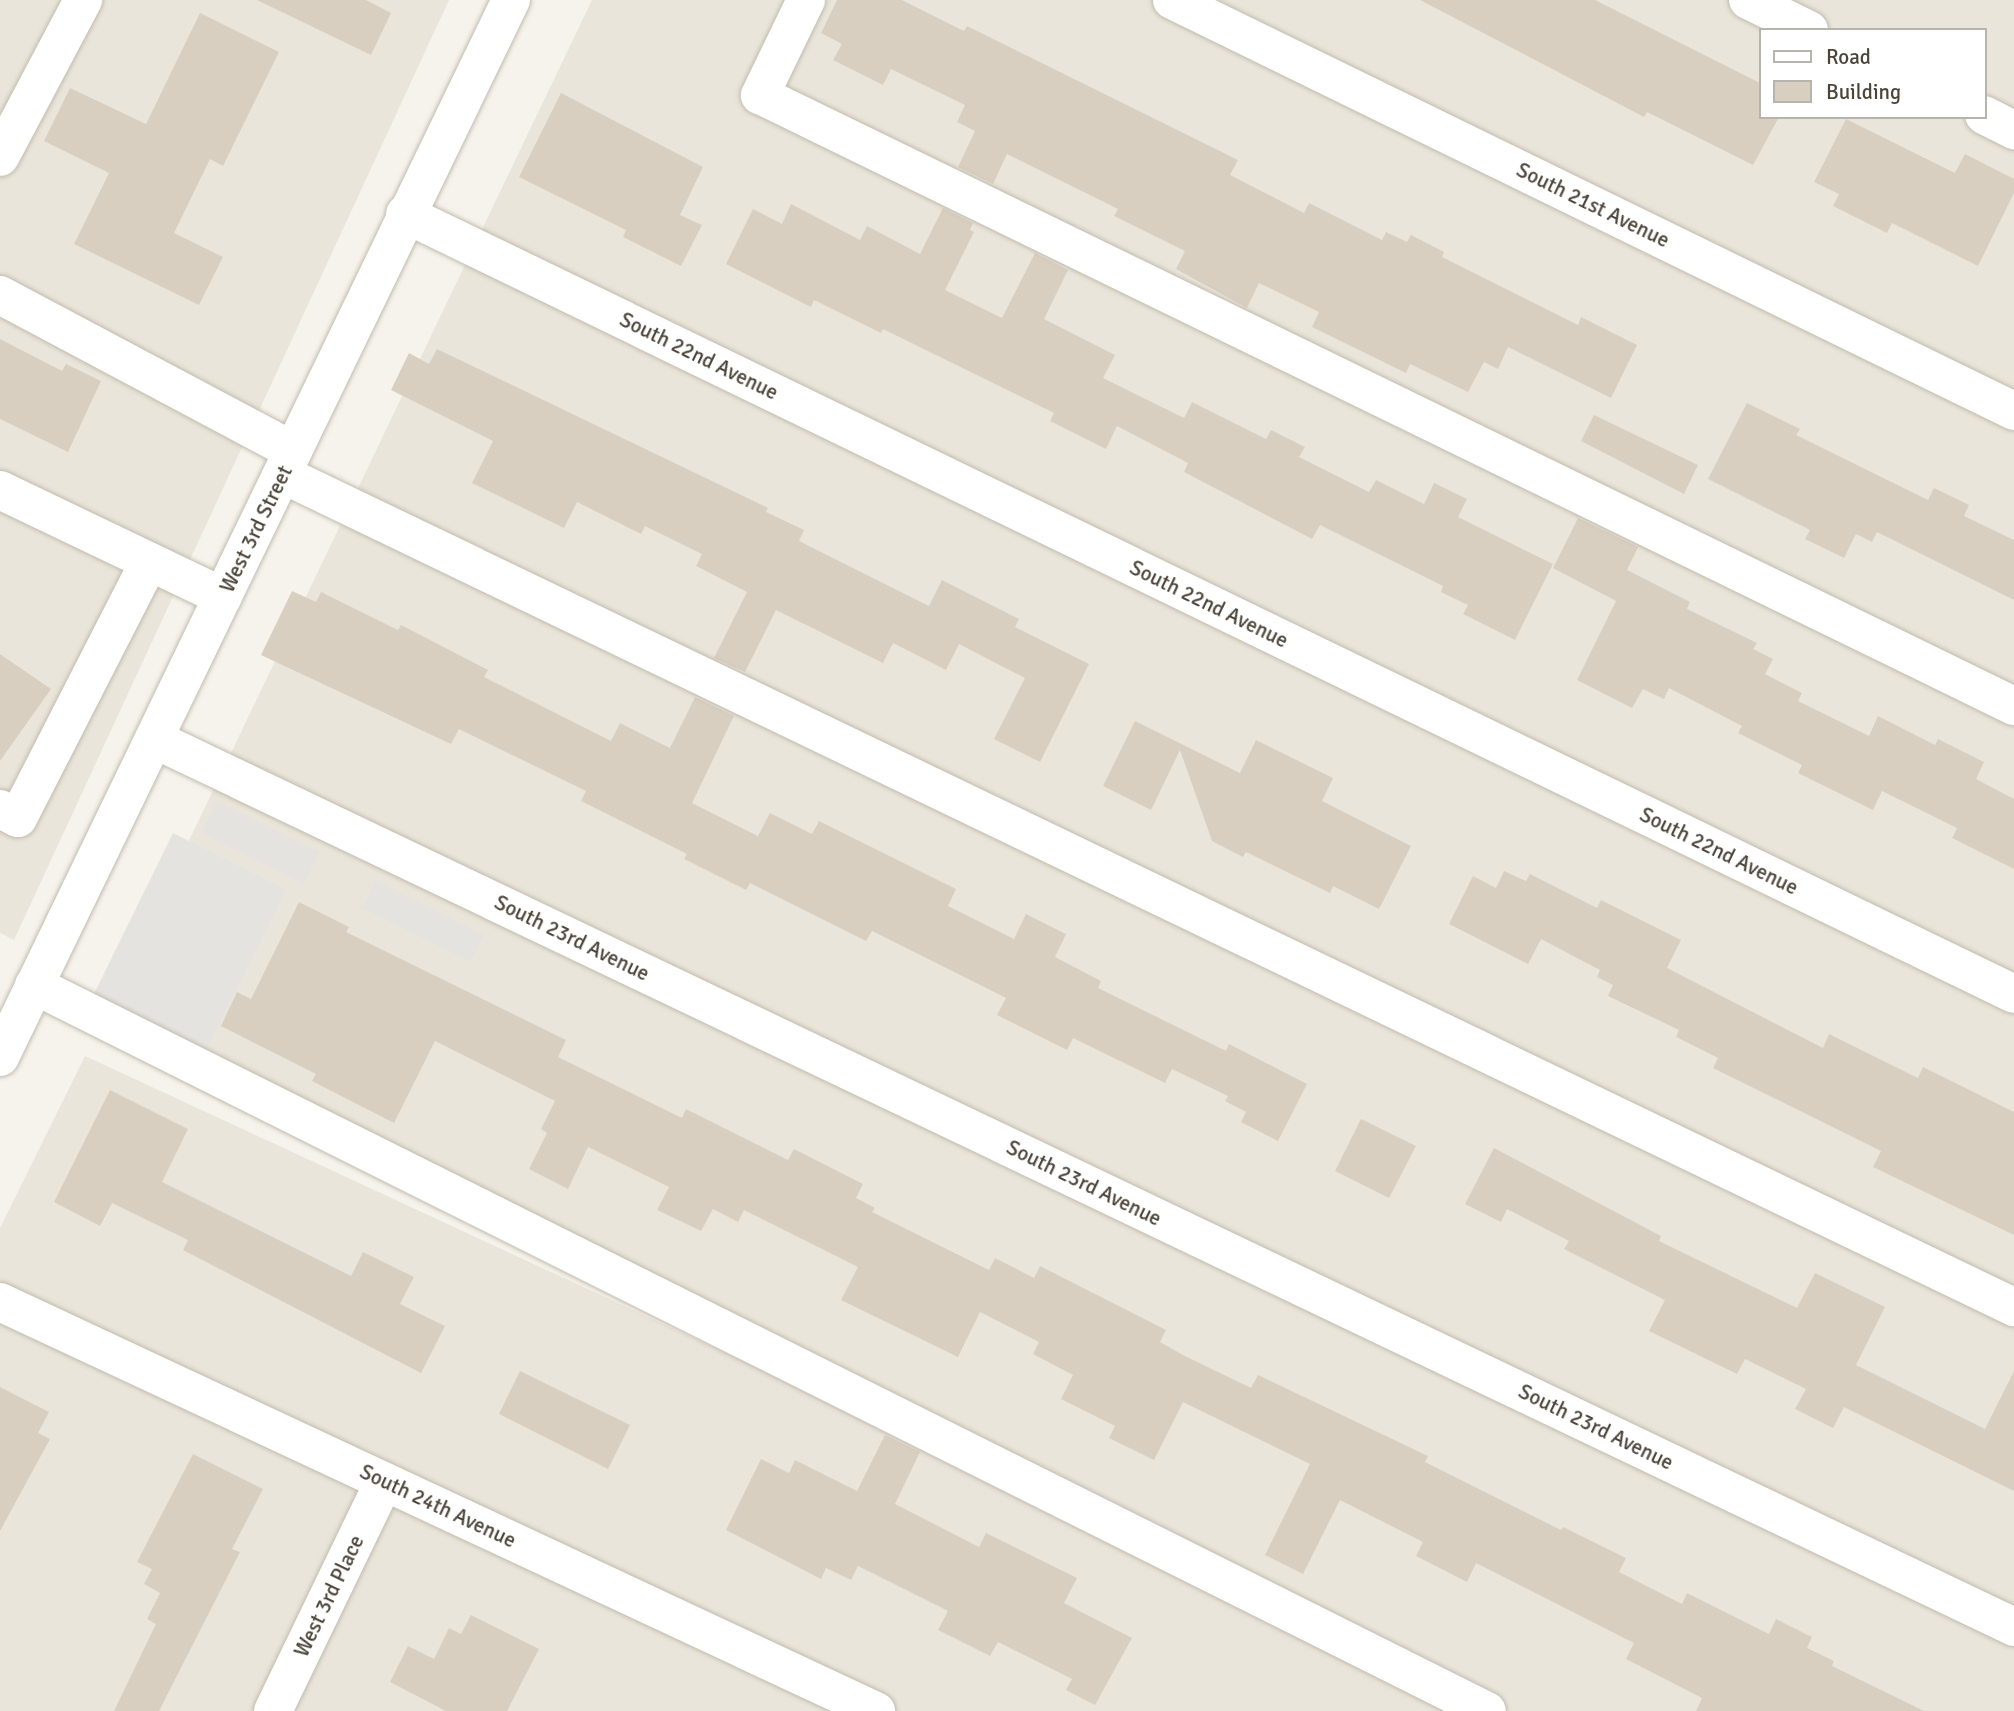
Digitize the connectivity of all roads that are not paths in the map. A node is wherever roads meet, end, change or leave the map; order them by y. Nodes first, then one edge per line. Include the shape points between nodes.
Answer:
1 (83, 0) edge
2 (511, 0) edge
3 (806, 0) edge
4 (1172, 0) edge
5 (1748, 0) edge
6 (1805, 28) edge
7 (1986, 116) edge
8 (2014, 130) edge
9 (0, 157) edge
10 (405, 214) junction
11 (0, 295) edge
12 (2014, 411) edge
13 (288, 462) junction
14 (0, 491) edge
15 (149, 562) junction
16 (223, 597) junction
17 (2014, 706) edge
18 (154, 738) junction
19 (0, 810) edge
20 (34, 985) junction
21 (2014, 994) edge
22 (0, 1057) edge
23 (0, 1302) edge
24 (2014, 1307) edge
25 (384, 1481) junction
26 (2014, 1627) edge
27 (869, 1709) edge
28 (273, 1711) edge
29 (1488, 1711) edge

1 - 9 street
2 - 10 street, West 3rd Street
3 - 17 street via 760,95
4 - 12 street, South 21st Avenue
5 - 6 street
7 - 8 street
10 - 13 street, West 3rd Street
10 - 21 street, South 22nd Avenue
11 - 13 street
13 - 16 street, West 3rd Street
13 - 24 street
14 - 15 street
15 - 16 street
15 - 19 street via 18,818
16 - 18 street, West 3rd Street
18 - 20 street, West 3rd Street
18 - 26 street, South 23rd Avenue
20 - 22 street, West 3rd Street
20 - 29 street
23 - 25 street, South 24th Avenue
25 - 27 street, South 24th Avenue
25 - 28 street, West 3rd Place

